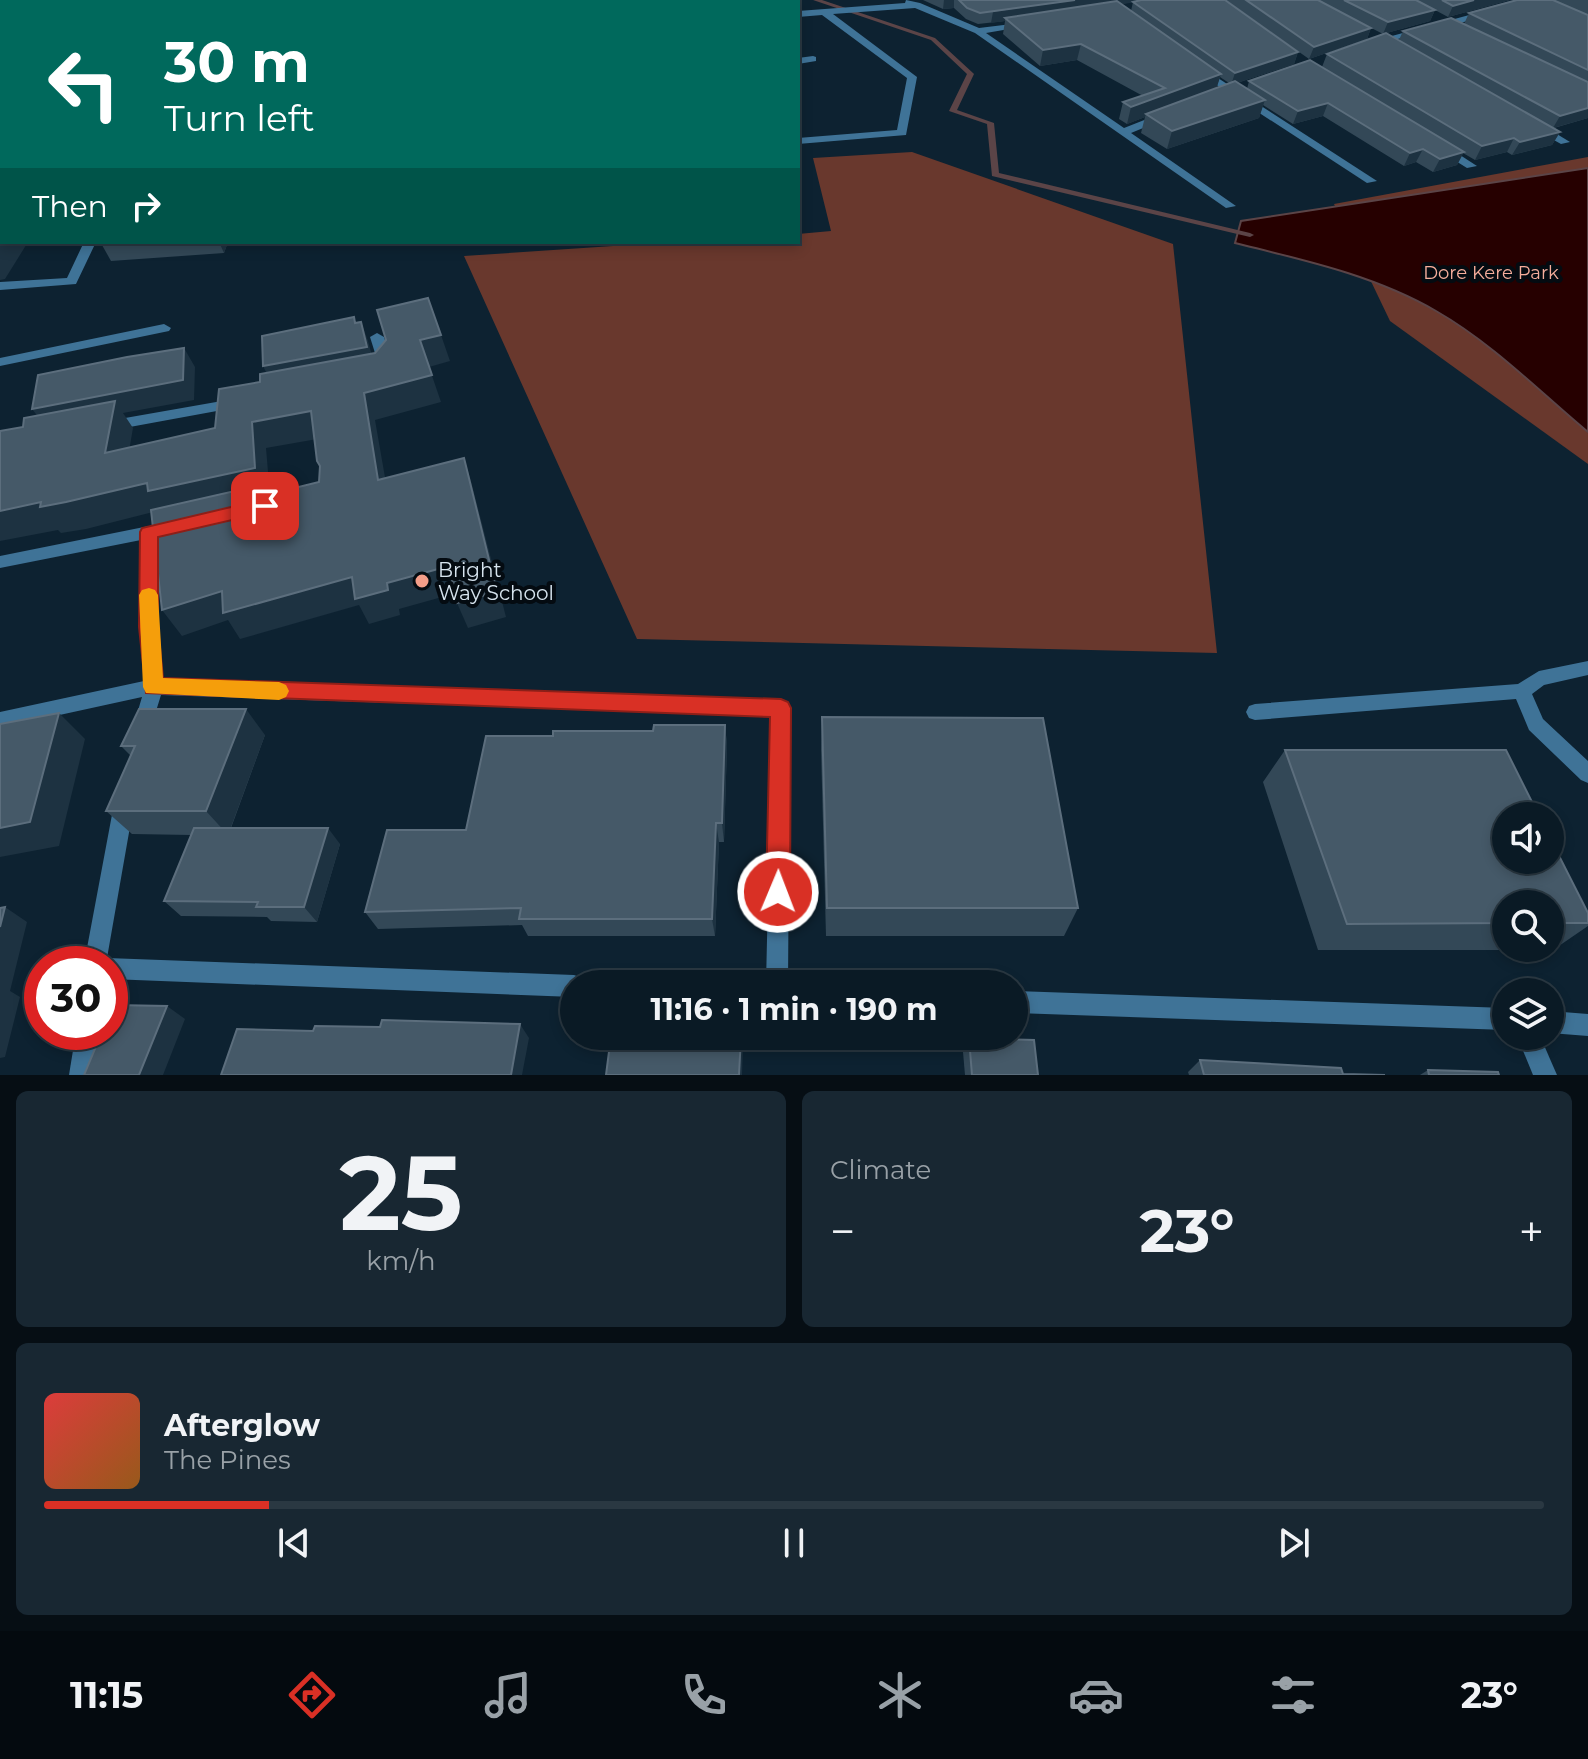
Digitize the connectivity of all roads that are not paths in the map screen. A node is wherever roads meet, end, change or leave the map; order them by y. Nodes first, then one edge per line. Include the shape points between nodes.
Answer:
1 (905, 0) edge
2 (917, 5) junction
3 (824, 12) junction
4 (1490, 12) edge
5 (800, 14) edge
6 (1436, 18) edge
7 (1039, 22) edge
8 (1448, 24) junction
9 (1462, 30) edge
10 (978, 31) junction
11 (1369, 34) edge
12 (1382, 40) junction
13 (1367, 46) edge
14 (1395, 48) edge
15 (813, 59) dead end
16 (800, 61) edge
17 (1192, 65) edge
18 (1243, 87) edge
19 (1230, 92) junction
20 (1216, 97) edge
21 (1176, 112) edge
22 (1526, 120) edge
23 (1123, 132) junction
24 (800, 141) edge
25 (1430, 141) edge
26 (1565, 142) dead end
27 (1471, 166) dead end
28 (1371, 181) dead end
29 (1230, 206) dead end
30 (89, 244) edge
31 (0, 286) edge
32 (164, 328) dead end
33 (377, 337) edge
34 (0, 362) edge
35 (380, 374) edge
36 (261, 398) edge
37 (92, 429) edge
38 (0, 562) edge
39 (1588, 668) edge
40 (154, 687) junction
41 (1522, 691) junction
42 (1255, 712) dead end
43 (0, 720) edge
44 (135, 752) edge
45 (1588, 774) edge
46 (128, 781) edge
47 (98, 946) edge
48 (128, 969) edge
49 (777, 970) edge
50 (560, 985) edge
51 (1028, 1002) edge
52 (1492, 1019) edge
53 (1564, 1023) edge
54 (1588, 1025) edge
55 (84, 1050) edge
56 (1534, 1050) edge
57 (81, 1075) edge
58 (1545, 1075) edge

1 - 2 street
2 - 3 street
2 - 10 street
3 - 5 street
3 - 24 street via 912,77 902,133
4 - 8 street
6 - 8 street
7 - 10 street
8 - 9 street
8 - 12 street
10 - 23 street
11 - 12 street
12 - 13 street
12 - 14 street
15 - 16 street
17 - 19 street
18 - 19 street
19 - 20 street
19 - 28 street
21 - 23 street
22 - 26 street
23 - 29 street
25 - 27 street
30 - 31 street via 72,281
32 - 34 street
33 - 35 street via 386,368
36 - 37 street
38 - 40 street via 156,531 148,627
39 - 41 street via 1539,679
40 - 43 street
40 - 44 street
40 - 49 street via 781,708
41 - 42 street
41 - 45 street via 1536,724
46 - 47 street
48 - 50 street
51 - 52 street
53 - 54 street
55 - 57 street
56 - 58 street

